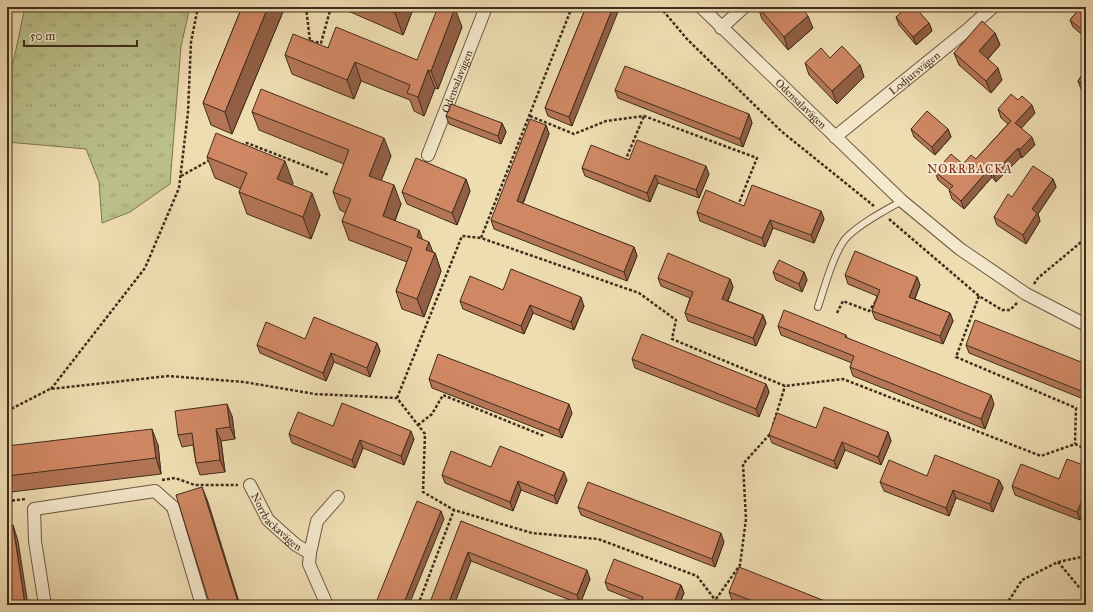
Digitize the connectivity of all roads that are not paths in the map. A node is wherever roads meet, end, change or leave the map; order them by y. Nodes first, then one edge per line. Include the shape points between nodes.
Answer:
1 (486, 7) edge
2 (701, 7) edge
3 (744, 7) edge
4 (993, 7) edge
5 (721, 28) junction
6 (835, 137) junction
7 (428, 155) dead end
8 (902, 200) junction
9 (818, 306) dead end
10 (1086, 325) edge
11 (250, 485) dead end
12 (338, 497) dead end
13 (310, 553) junction
14 (45, 605) edge
15 (202, 605) edge
16 (327, 605) edge

1 - 7 street, Odensalavägen
2 - 5 street, Odensalavägen
3 - 5 street
4 - 6 street, Lodjursvägen
5 - 6 street, Odensalavägen
6 - 8 street, Odensalavägen
8 - 9 lane via 847,236 840,246
8 - 10 street, Odensalavägen via 960,249 1026,294
11 - 13 street, Norrbackavägen via 268,520 296,545
12 - 13 street, Norrbackavägen via 316,521
13 - 16 street, Norrbackavägen via 309,564
14 - 15 street via 35,541 34,509 155,491 173,507

